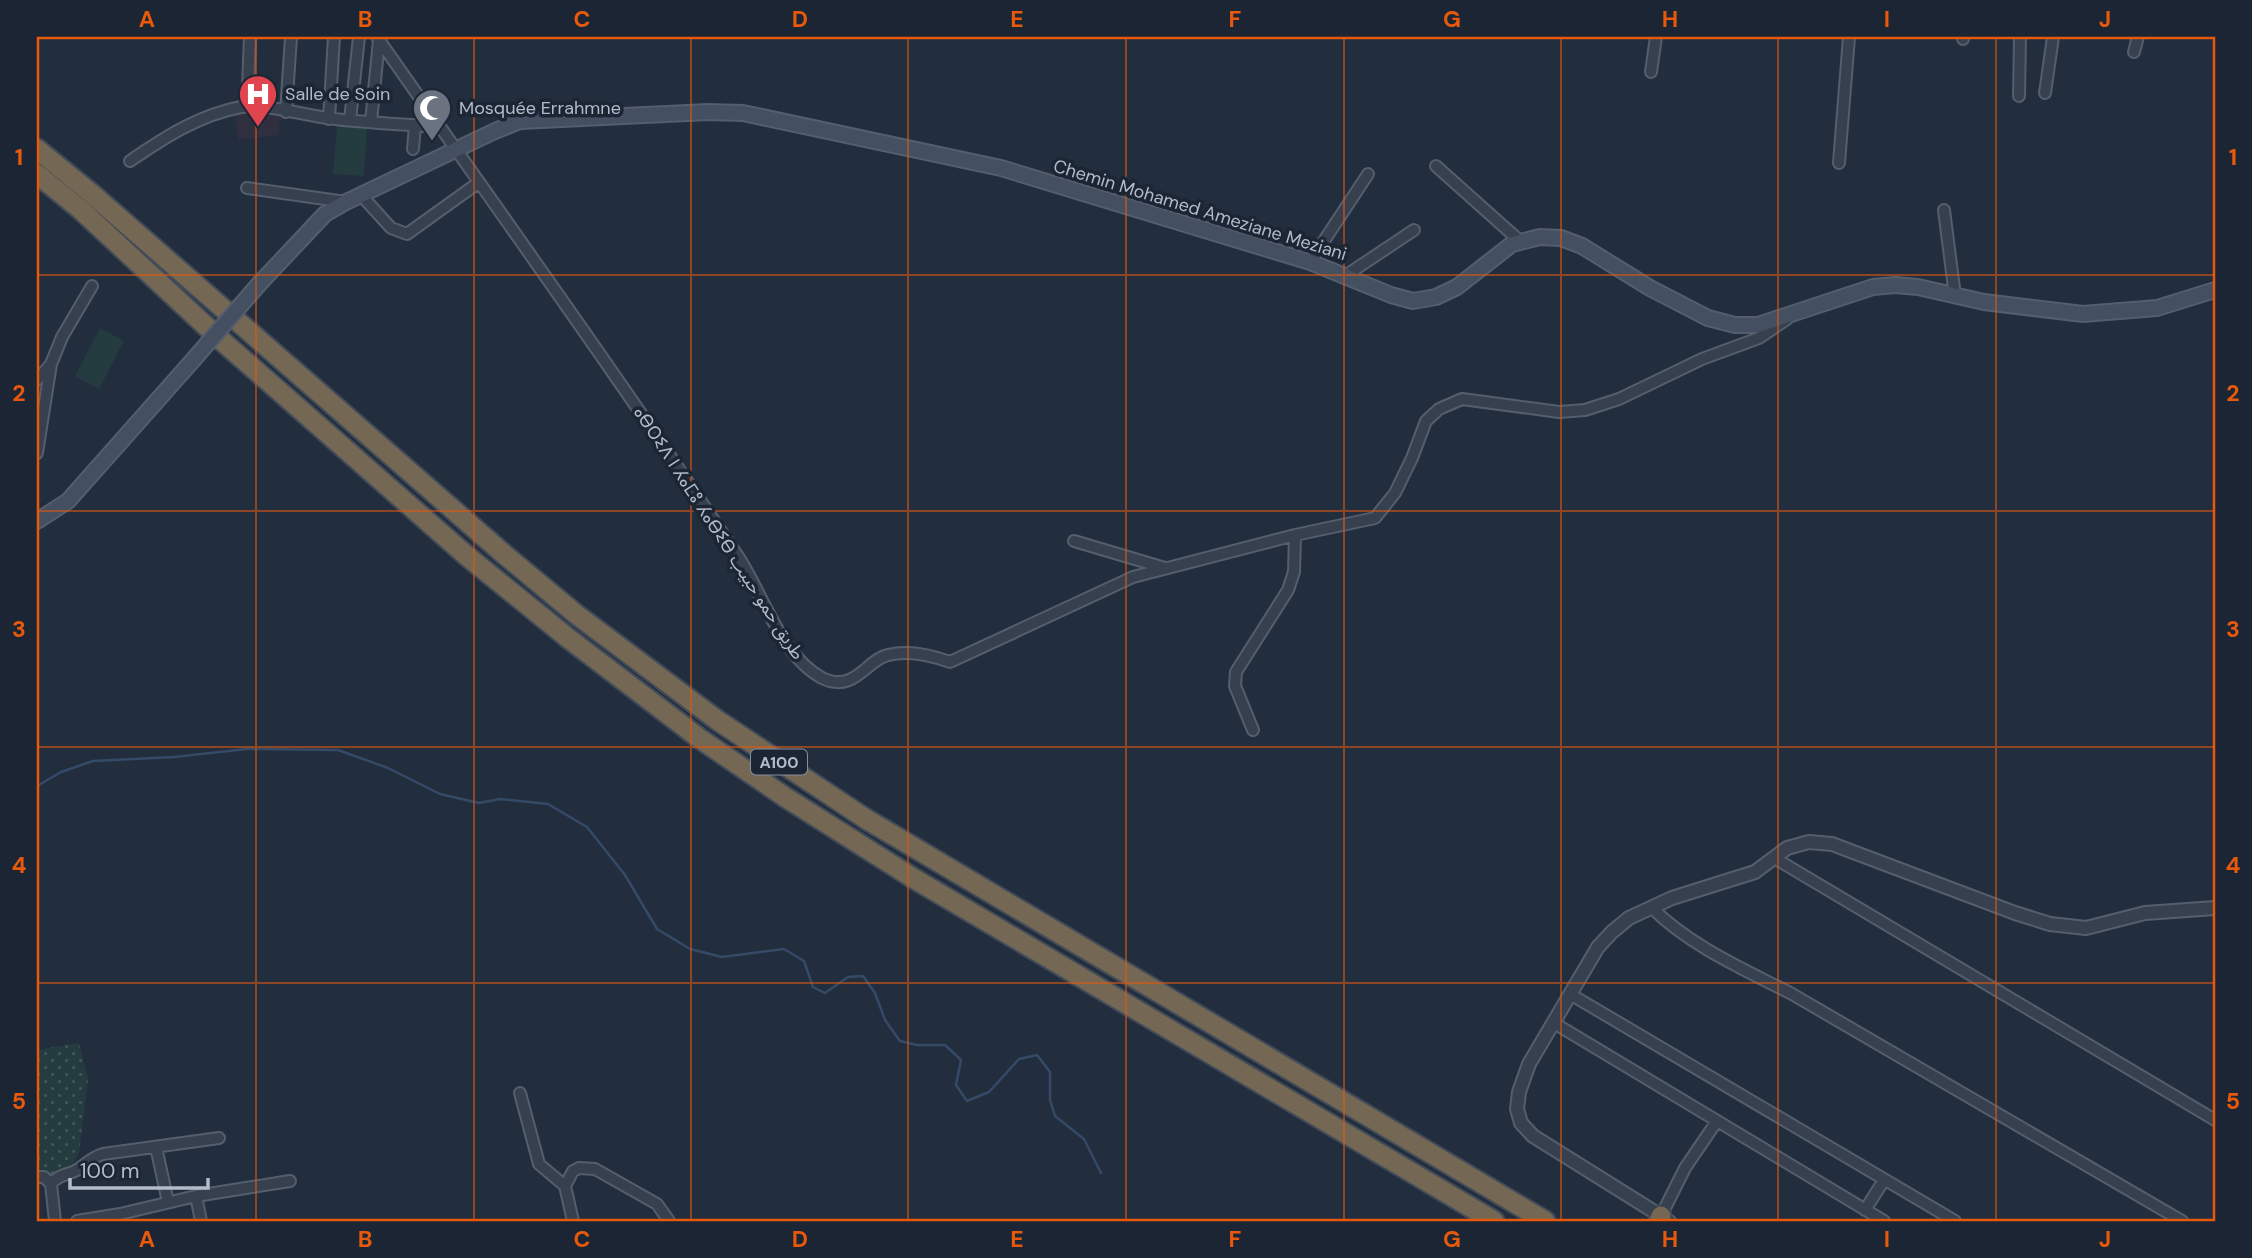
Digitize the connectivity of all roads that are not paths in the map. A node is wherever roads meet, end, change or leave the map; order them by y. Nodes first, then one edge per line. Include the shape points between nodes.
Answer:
1 (250, 37) edge
2 (291, 37) edge
3 (334, 37) edge
4 (359, 37) edge
5 (1656, 37) edge
6 (1849, 37) edge
7 (2020, 37) edge
8 (2053, 37) edge
9 (2138, 37) edge
10 (378, 38) edge
11 (2134, 52) dead end
12 (1651, 72) dead end
13 (2045, 93) dead end
14 (2019, 96) dead end
15 (264, 106) junction
16 (286, 112) junction
17 (329, 118) junction
18 (350, 120) junction
19 (371, 122) junction
20 (415, 125) junction
21 (440, 127) junction
22 (37, 149) edge
23 (413, 149) dead end
24 (456, 150) junction
25 (130, 161) dead end
26 (1839, 163) dead end
27 (1436, 166) dead end
28 (37, 174) edge
29 (1368, 174) dead end
30 (478, 183) junction
31 (247, 188) dead end
32 (361, 195) junction
33 (86, 202) junction
34 (345, 202) junction
35 (1944, 211) dead end
36 (1414, 230) dead end
37 (1521, 242) junction
38 (1310, 262) junction
39 (1345, 276) junction
40 (92, 286) dead end
41 (2215, 290) edge
42 (1955, 296) junction
43 (1794, 314) junction
44 (51, 364) junction
45 (37, 380) edge
46 (37, 453) edge
47 (37, 521) edge
48 (1295, 535) junction
49 (1074, 541) dead end
50 (1166, 569) junction
51 (1253, 730) dead end
52 (1776, 859) junction
53 (1651, 907) junction
54 (2215, 908) edge
55 (1570, 994) junction
56 (1554, 1023) junction
57 (520, 1093) dead end
58 (2215, 1120) edge
59 (1717, 1121) junction
60 (219, 1138) dead end
61 (156, 1147) junction
62 (37, 1177) edge
63 (1884, 1180) junction
64 (290, 1181) dead end
65 (51, 1184) junction
66 (565, 1186) junction
67 (196, 1196) junction
68 (168, 1202) junction
69 (1865, 1210) junction
70 (1663, 1220) edge
71 (55, 1221) edge
72 (76, 1221) edge
73 (201, 1221) edge
74 (573, 1221) edge
75 (668, 1221) edge
76 (1493, 1221) edge
77 (1545, 1221) edge
78 (1884, 1221) edge
79 (1955, 1221) edge
80 (2182, 1221) edge

1 - 15 street via 248,86
2 - 16 street
3 - 17 street
4 - 18 street
5 - 12 street
6 - 26 street
7 - 14 street
8 - 13 street
9 - 11 street
10 - 19 street
10 - 21 street, ⴰⴱⵔⵉⴷ ⵏ ⵃⴰⵎⵓ ⵃⴰⴱⵉⴱ طريق حمو حبيب
15 - 16 street
15 - 25 street via 243,107 181,127
16 - 17 street
17 - 18 street
18 - 19 street
19 - 20 street
20 - 21 street
20 - 23 street
21 - 24 street, ⴰⴱⵔⵉⴷ ⵏ ⵃⴰⵎⵓ ⵃⴰⴱⵉⴱ طريق حمو حبيب
22 - 33 highway, A100
24 - 30 street, ⴰⴱⵔⵉⴷ ⵏ ⵃⴰⵎⵓ ⵃⴰⴱⵉⴱ طريق حمو حبيب
24 - 32 main road, Chemin Mohamed Ameziane Meziani
24 - 38 main road, Chemin Mohamed Ameziane Meziani via 520,121 743,113 1001,168
27 - 37 street
28 - 33 highway, A100
29 - 38 street
30 - 32 street via 407,234 391,228
30 - 50 street, ⴰⴱⵔⵉⴷ ⵏ ⵃⴰⵎⵓ ⵃⴰⴱⵉⴱ طريق حمو حبيب via 651,426 741,562 776,626 810,670 825,679 841,682 859,676 886,655 928,654 950,662 1133,577
31 - 34 street
32 - 34 main road, Chemin Mohamed Ameziane Meziani
33 - 76 highway, A100 via 222,340 467,556 699,738 913,878
33 - 77 highway, A100 via 577,615 717,720 911,846
34 - 47 main road, Chemin Mohamed Ameziane Meziani, bridge via 325,214 260,283 68,501
35 - 42 street
36 - 39 street
37 - 39 main road, Chemin Mohamed Ameziane Meziani via 1436,297 1413,301
37 - 43 main road, Chemin Mohamed Ameziane Meziani via 1561,238 1582,246 1650,288 1708,318 1735,326 1758,325
38 - 39 main road, Chemin Mohamed Ameziane Meziani
40 - 44 street via 61,337
41 - 42 main road, Chemin Mohamed Ameziane Meziani via 2157,308 2083,314
42 - 43 main road, Chemin Mohamed Ameziane Meziani via 1918,287 1873,287
43 - 48 street, ⴰⴱⵔⵉⴷ ⵏ ⵃⴰⵎⵓ ⵃⴰⴱⵉⴱ طريق حمو حبيب via 1759,338 1585,410 1559,412 1462,399 1439,409 1426,421 1395,493 1374,518
44 - 45 street
44 - 46 street
48 - 50 street, ⴰⴱⵔⵉⴷ ⵏ ⵃⴰⵎⵓ ⵃⴰⴱⵉⴱ طريق حمو حبيب
48 - 51 street via 1294,572 1288,590 1236,672 1235,686
49 - 50 street
52 - 53 street via 1755,872
52 - 54 street via 1787,848 1809,842 1832,844 2050,924 2086,928 2145,914
52 - 58 street
53 - 55 street via 1629,918 1598,947
53 - 80 street via 1667,924 1734,965 1792,994
55 - 56 street
55 - 63 street
56 - 59 street
56 - 70 street via 1529,1064 1519,1092 1521,1123 1533,1136
57 - 66 street via 539,1164
59 - 69 street
59 - 70 street via 1685,1168
60 - 61 street
61 - 65 street via 98,1156
61 - 68 street
62 - 65 street
63 - 69 street
63 - 79 street
64 - 67 street
65 - 71 street
66 - 74 street
66 - 75 street via 573,1171 595,1169 657,1204
67 - 68 street
67 - 73 street
68 - 72 street
69 - 78 street

